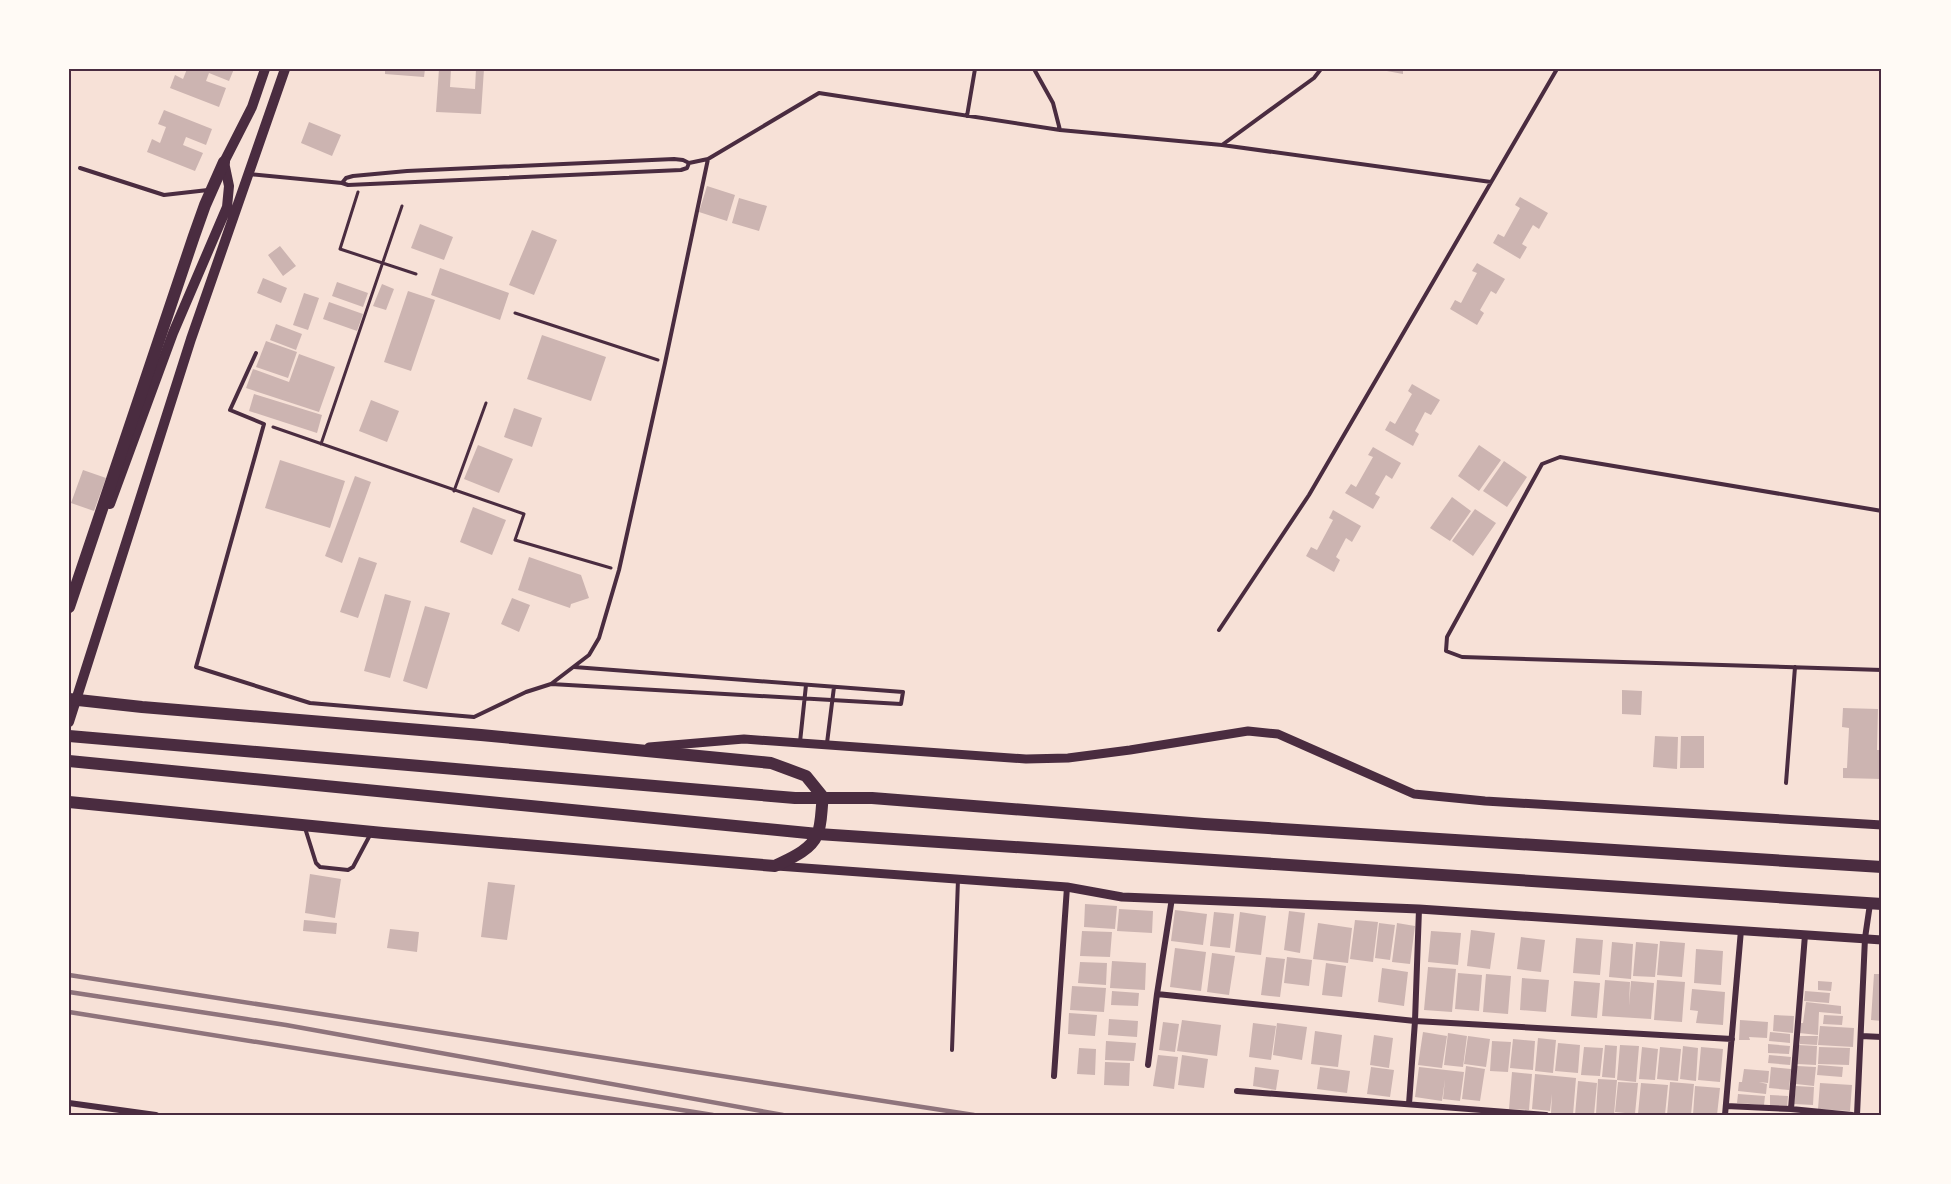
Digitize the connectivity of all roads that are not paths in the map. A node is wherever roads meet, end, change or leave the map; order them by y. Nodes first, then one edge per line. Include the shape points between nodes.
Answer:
1 (265, 69) edge
2 (285, 69) edge
3 (975, 69) edge
4 (1034, 69) edge
5 (1321, 69) edge
6 (1557, 69) edge
7 (967, 116) junction
8 (1060, 130) junction
9 (1222, 145) junction
10 (708, 159) junction
11 (224, 162) junction
12 (689, 163) junction
13 (80, 168) dead end
14 (248, 174) junction
15 (1491, 182) junction
16 (342, 183) junction
17 (211, 189) junction
18 (256, 353) dead end
19 (1882, 511) edge
20 (69, 607) edge
21 (69, 614) edge
22 (1219, 630) dead end
23 (574, 667) junction
24 (1795, 667) junction
25 (1882, 670) edge
26 (551, 684) junction
27 (806, 686) junction
28 (834, 687) junction
29 (73, 699) edge
30 (804, 699) junction
31 (832, 700) junction
32 (69, 722) edge
33 (69, 736) edge
34 (800, 742) junction
35 (827, 745) junction
36 (626, 749) junction
37 (69, 761) edge
38 (1786, 783) dead end
39 (823, 797) junction
40 (69, 802) edge
41 (304, 825) junction
42 (1882, 825) edge
43 (372, 832) junction
44 (818, 834) junction
45 (775, 866) junction
46 (1882, 867) edge
47 (958, 879) junction
48 (1067, 887) junction
49 (1173, 898) junction
50 (1876, 904) edge
51 (1419, 909) junction
52 (1741, 930) junction
53 (1804, 935) junction
54 (1865, 938) junction
55 (1882, 940) edge
56 (1157, 994) junction
57 (1415, 1021) junction
58 (1861, 1036) junction
59 (1882, 1037) edge
60 (1732, 1039) junction
61 (952, 1050) dead end
62 (1148, 1065) dead end
63 (1054, 1076) dead end
64 (1237, 1091) dead end
65 (69, 1103) edge
66 (1409, 1104) junction
67 (1726, 1106) junction
68 (1791, 1108) junction
69 (156, 1115) edge
70 (1546, 1115) edge
71 (1725, 1115) edge
72 (1852, 1115) edge
73 (1857, 1115) edge

1 - 11 main road via 252,107
2 - 14 main road
3 - 7 lane
4 - 8 lane via 1053,103
5 - 9 lane
6 - 15 lane
7 - 8 lane
7 - 10 lane via 819,93
8 - 9 lane
9 - 15 lane
10 - 12 lane
10 - 23 lane via 619,570 599,638 589,655
11 - 17 main road
11 - 21 main road via 229,186 227,207 173,333
12 - 16 lane via 674,159 407,171 349,176
12 - 16 lane via 681,170
13 - 17 lane via 164,195
14 - 16 lane
14 - 29 main road
15 - 22 lane via 1309,495
17 - 20 main road
18 - 26 lane via 230,410 264,424 196,667 310,703 474,717
19 - 24 lane via 1560,457 1542,464 1447,637 1446,651 1462,657
23 - 26 lane
23 - 27 lane
24 - 25 lane
24 - 38 lane
26 - 30 lane
27 - 28 lane
27 - 30 lane
28 - 31 lane
28 - 31 lane via 903,692 901,704
29 - 32 main road
29 - 36 main road
30 - 31 lane
30 - 34 lane
31 - 35 lane
33 - 39 main road via 795,798
34 - 35 street
34 - 36 street via 744,739
35 - 42 street via 1026,759 1068,758 1248,731 1278,734 1414,794
36 - 39 main road via 771,763 806,776
37 - 44 main road
39 - 44 main road
39 - 46 main road
40 - 41 main road
41 - 43 main road
41 - 43 lane via 316,863 320,867 348,870
43 - 45 main road
44 - 45 main road via 797,854
44 - 50 main road
45 - 47 street
47 - 48 street
47 - 61 lane
48 - 49 street via 1113,896
48 - 63 street
49 - 51 street
49 - 56 street
50 - 54 street
51 - 52 street
51 - 57 street
52 - 53 street
52 - 60 street
53 - 54 street
53 - 68 street
54 - 55 street
54 - 58 street
56 - 57 street
56 - 62 street
57 - 60 street
57 - 66 street
58 - 59 street
58 - 73 street
60 - 67 street
64 - 66 street
65 - 69 street
66 - 70 street
67 - 68 street
67 - 71 street
68 - 72 street

